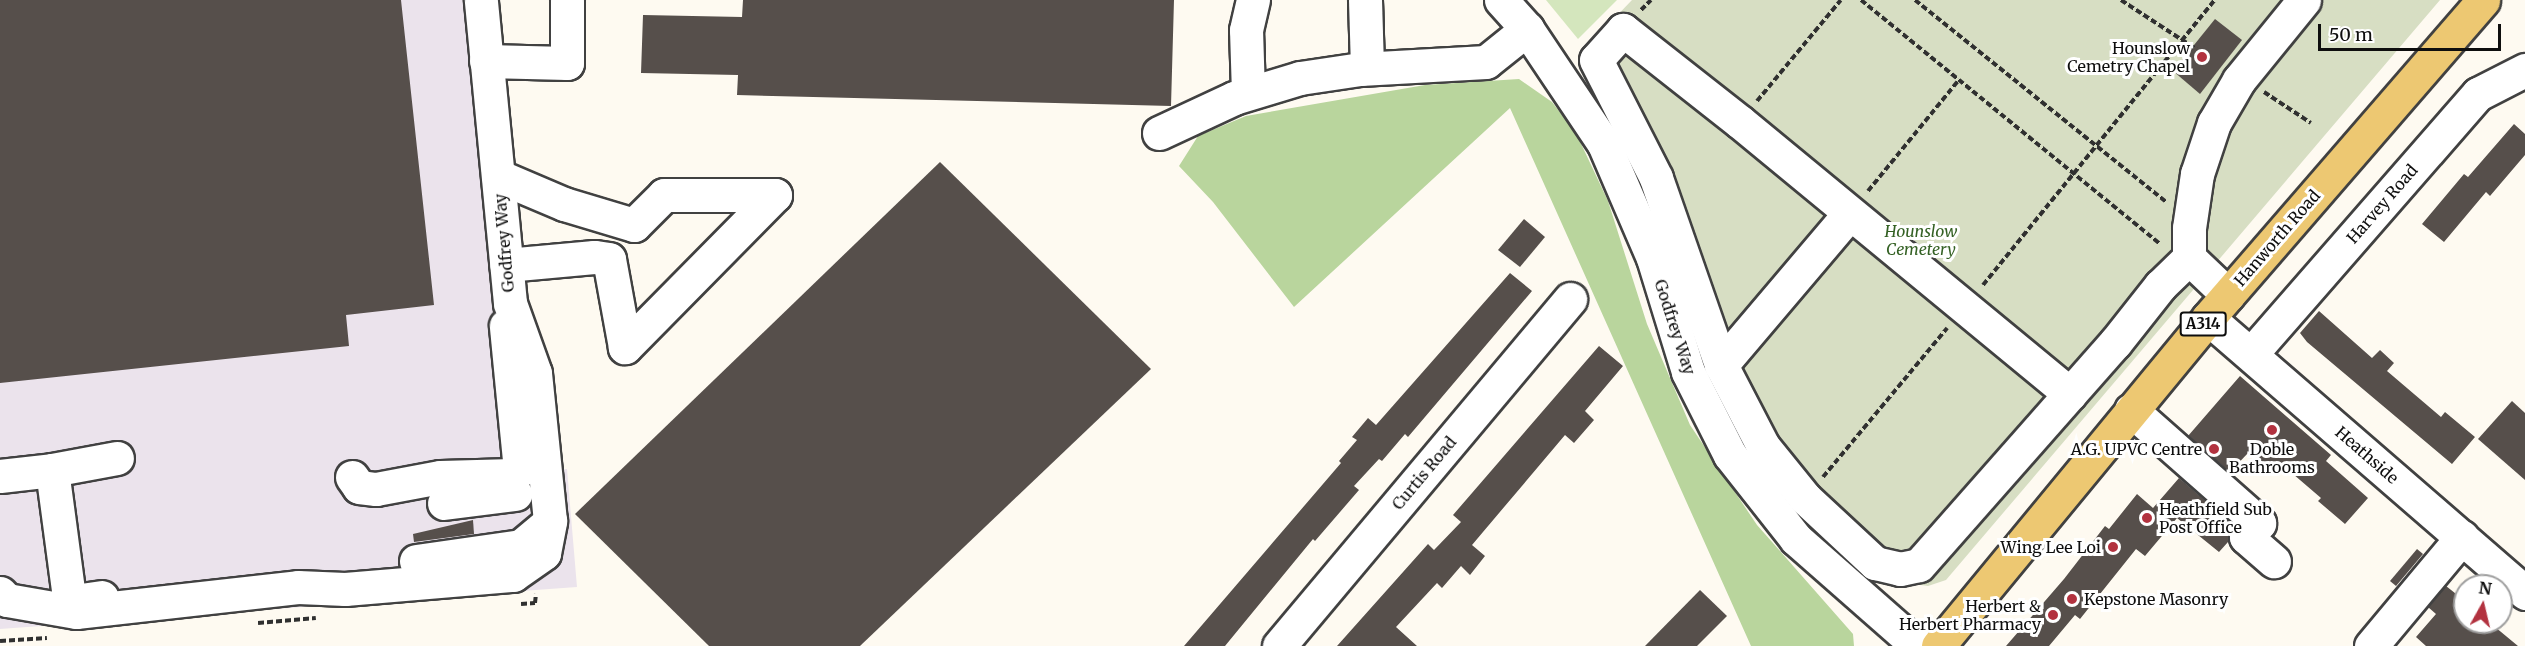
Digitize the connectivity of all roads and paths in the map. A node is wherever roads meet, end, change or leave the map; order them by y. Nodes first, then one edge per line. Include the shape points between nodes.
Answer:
1 (481, 0) edge
2 (567, 0) edge
3 (1253, 0) edge
4 (1365, 0) edge
5 (1501, 0) edge
6 (1841, 0) edge
7 (1862, 0) edge
8 (1915, 0) edge
9 (2121, 0) edge
10 (2215, 0) edge
11 (2304, 0) edge
12 (2479, 5) edge
13 (1527, 29) junction
14 (2182, 40) junction
15 (2196, 49) dead end
16 (486, 62) junction
17 (1367, 68) junction
18 (2525, 70) edge
19 (2242, 77) junction
20 (1959, 80) junction
21 (1248, 93) junction
22 (1740, 122) junction
23 (2311, 123) dead end
24 (1159, 133) dead end
25 (2095, 147) junction
26 (2073, 174) junction
27 (498, 176) junction
28 (1850, 213) junction
29 (2189, 244) junction
30 (506, 265) junction
31 (1570, 299) dead end
32 (510, 303) junction
33 (1965, 307) junction
34 (2218, 307) junction
35 (2251, 354) junction
36 (1720, 365) junction
37 (535, 388) junction
38 (2070, 394) junction
39 (2131, 410) junction
40 (117, 458) dead end
41 (52, 470) junction
42 (0, 476) edge
43 (352, 477) dead end
44 (1805, 498) junction
45 (444, 503) dead end
46 (550, 521) junction
47 (2462, 537) junction
48 (2274, 561) dead end
49 (0, 593) edge
50 (2525, 593) edge
51 (1279, 646) edge
52 (1918, 646) edge
53 (1938, 646) edge
54 (2370, 646) edge

1 - 16 street, Godfrey Way
2 - 16 street via 567,63
3 - 21 street via 1246,30
4 - 17 street
5 - 13 street, Godfrey Way
6 - 22 path
7 - 20 path
8 - 25 path
9 - 14 path
10 - 14 path
11 - 19 street
12 - 34 main road, Hanworth Road / A314
13 - 17 street via 1486,62
13 - 52 street, Godfrey Way via 1604,144 1653,258 1688,372 1730,455 1796,539
14 - 15 path
14 - 25 path
16 - 27 street, Godfrey Way
17 - 21 street via 1300,78
18 - 35 street, Harvey Road via 2478,94
19 - 23 path
19 - 29 street via 2214,123 2198,174
20 - 26 path
20 - 28 path
21 - 24 street
22 - 28 street
22 - 36 street via 1623,30 1596,60 1656,178
25 - 26 path
25 - 29 path
26 - 29 path via 2158,243
26 - 33 path
27 - 30 street, Godfrey Way
27 - 30 street via 564,204 634,225 664,195 775,195 625,347 609,259
28 - 33 street
28 - 36 street
29 - 34 street, Heathside
29 - 38 street via 2115,343
30 - 32 street, Godfrey Way
31 - 51 street, Curtis Road
32 - 37 street, Godfrey Way via 535,373
32 - 43 street via 506,327 520,470 513,475 440,477 376,489 359,487
33 - 38 street
33 - 44 path
34 - 35 street, Heathside
34 - 39 main road, Hanworth Road / A314
35 - 47 street, Heathside
36 - 44 street via 1763,446
37 - 45 street via 526,407 534,484 528,492
37 - 46 street, Godfrey Way
38 - 44 street via 1919,566 1900,569 1875,562
39 - 48 street via 2259,523 2246,537
39 - 53 main road, Hanworth Road / A314
40 - 41 street
41 - 42 street
41 - 46 street via 69,598 74,601 450,558 521,546
46 - 49 street, Godfrey Way via 544,553 513,575 345,589 298,587 76,612 7,600
47 - 50 street, Heathside
47 - 54 street

